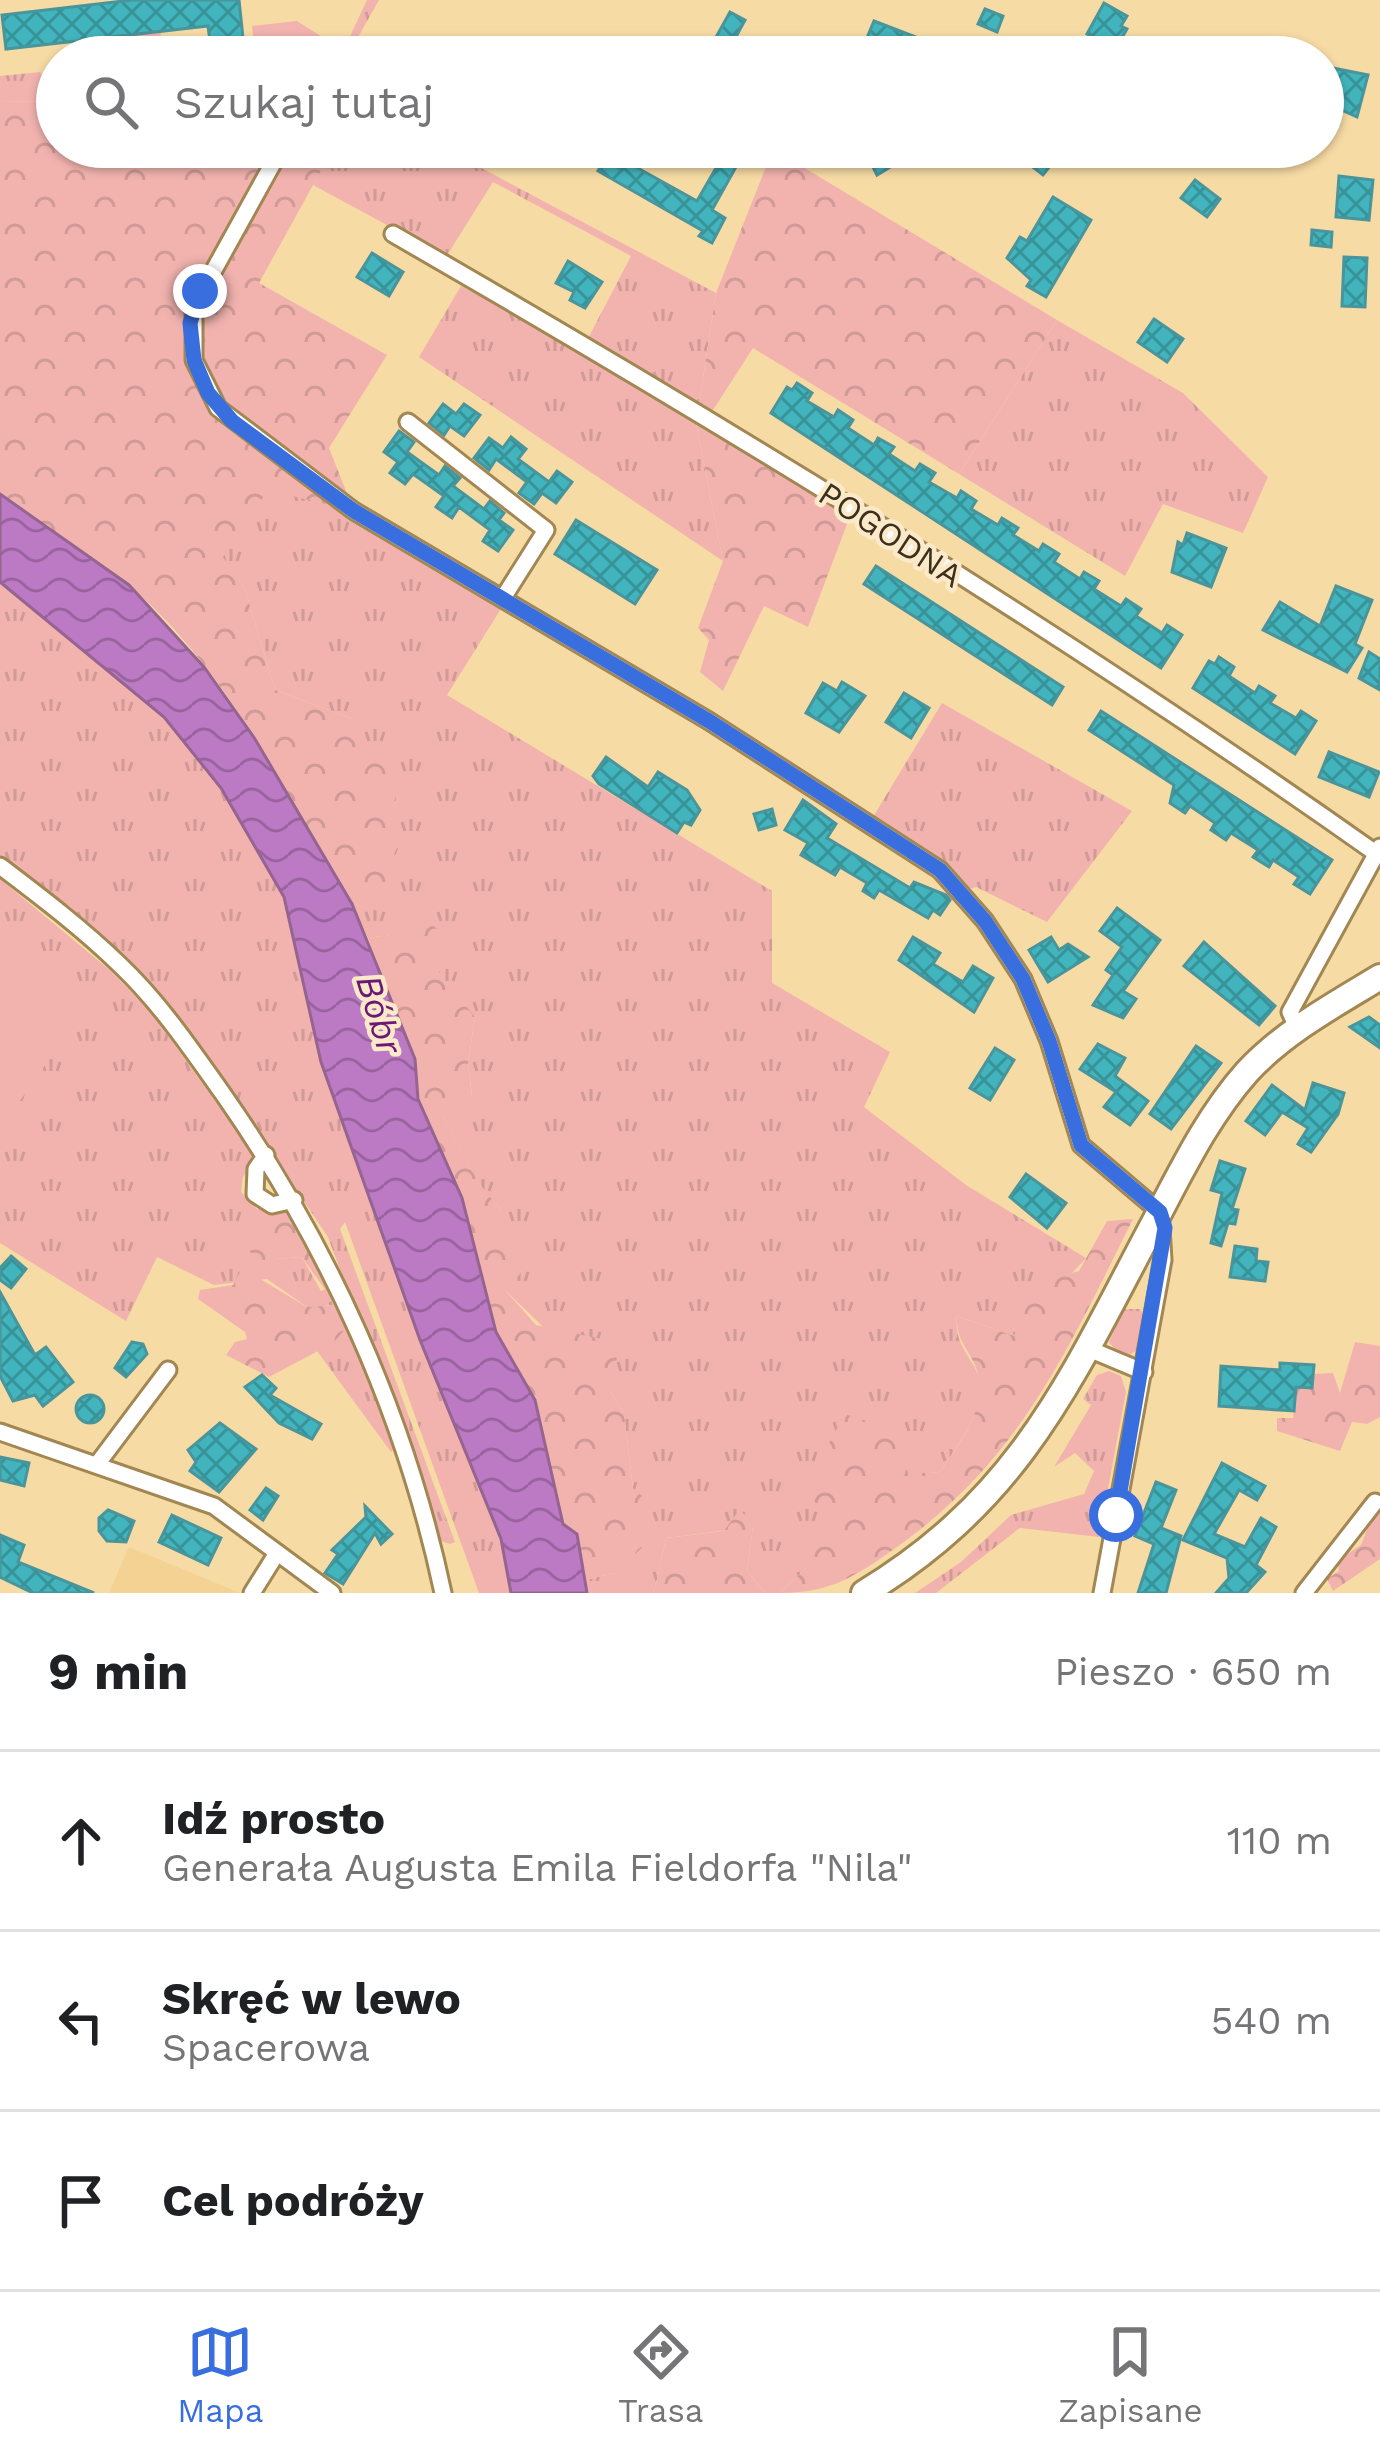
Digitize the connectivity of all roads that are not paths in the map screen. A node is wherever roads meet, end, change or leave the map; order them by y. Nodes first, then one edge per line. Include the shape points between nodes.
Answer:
1 (270, 168) edge
2 (393, 234) dead end
3 (408, 422) dead end
4 (502, 598) junction
5 (1379, 850) edge
6 (0, 866) edge
7 (1380, 977) edge
8 (1298, 1029) junction
9 (266, 1155) junction
10 (294, 1200) junction
11 (1160, 1212) junction
12 (1089, 1348) junction
13 (168, 1370) dead end
14 (1144, 1372) junction
15 (0, 1432) edge
16 (98, 1463) junction
17 (1376, 1502) dead end
18 (277, 1553) junction
19 (252, 1593) edge
20 (332, 1593) edge
21 (443, 1593) edge
22 (864, 1593) edge
23 (1102, 1593) edge
24 (1304, 1593) edge

1 - 4 street via 194,306 190,342 200,377 232,421 354,511
2 - 5 street, POGODNA via 744,440
3 - 4 street via 546,530
4 - 11 street via 940,870 1023,979 1081,1145
5 - 8 street via 1290,1012
6 - 9 street via 122,966 180,1032
7 - 8 main road
8 - 11 main road via 1226,1098
9 - 10 street
9 - 10 street via 255,1195 272,1205
10 - 21 street via 326,1256 389,1411
11 - 12 main road
11 - 14 street via 1162,1260
12 - 14 street
12 - 22 main road via 996,1489
13 - 16 street
14 - 23 street
15 - 16 street
16 - 18 street via 214,1506
17 - 24 street
18 - 19 street
18 - 20 street

